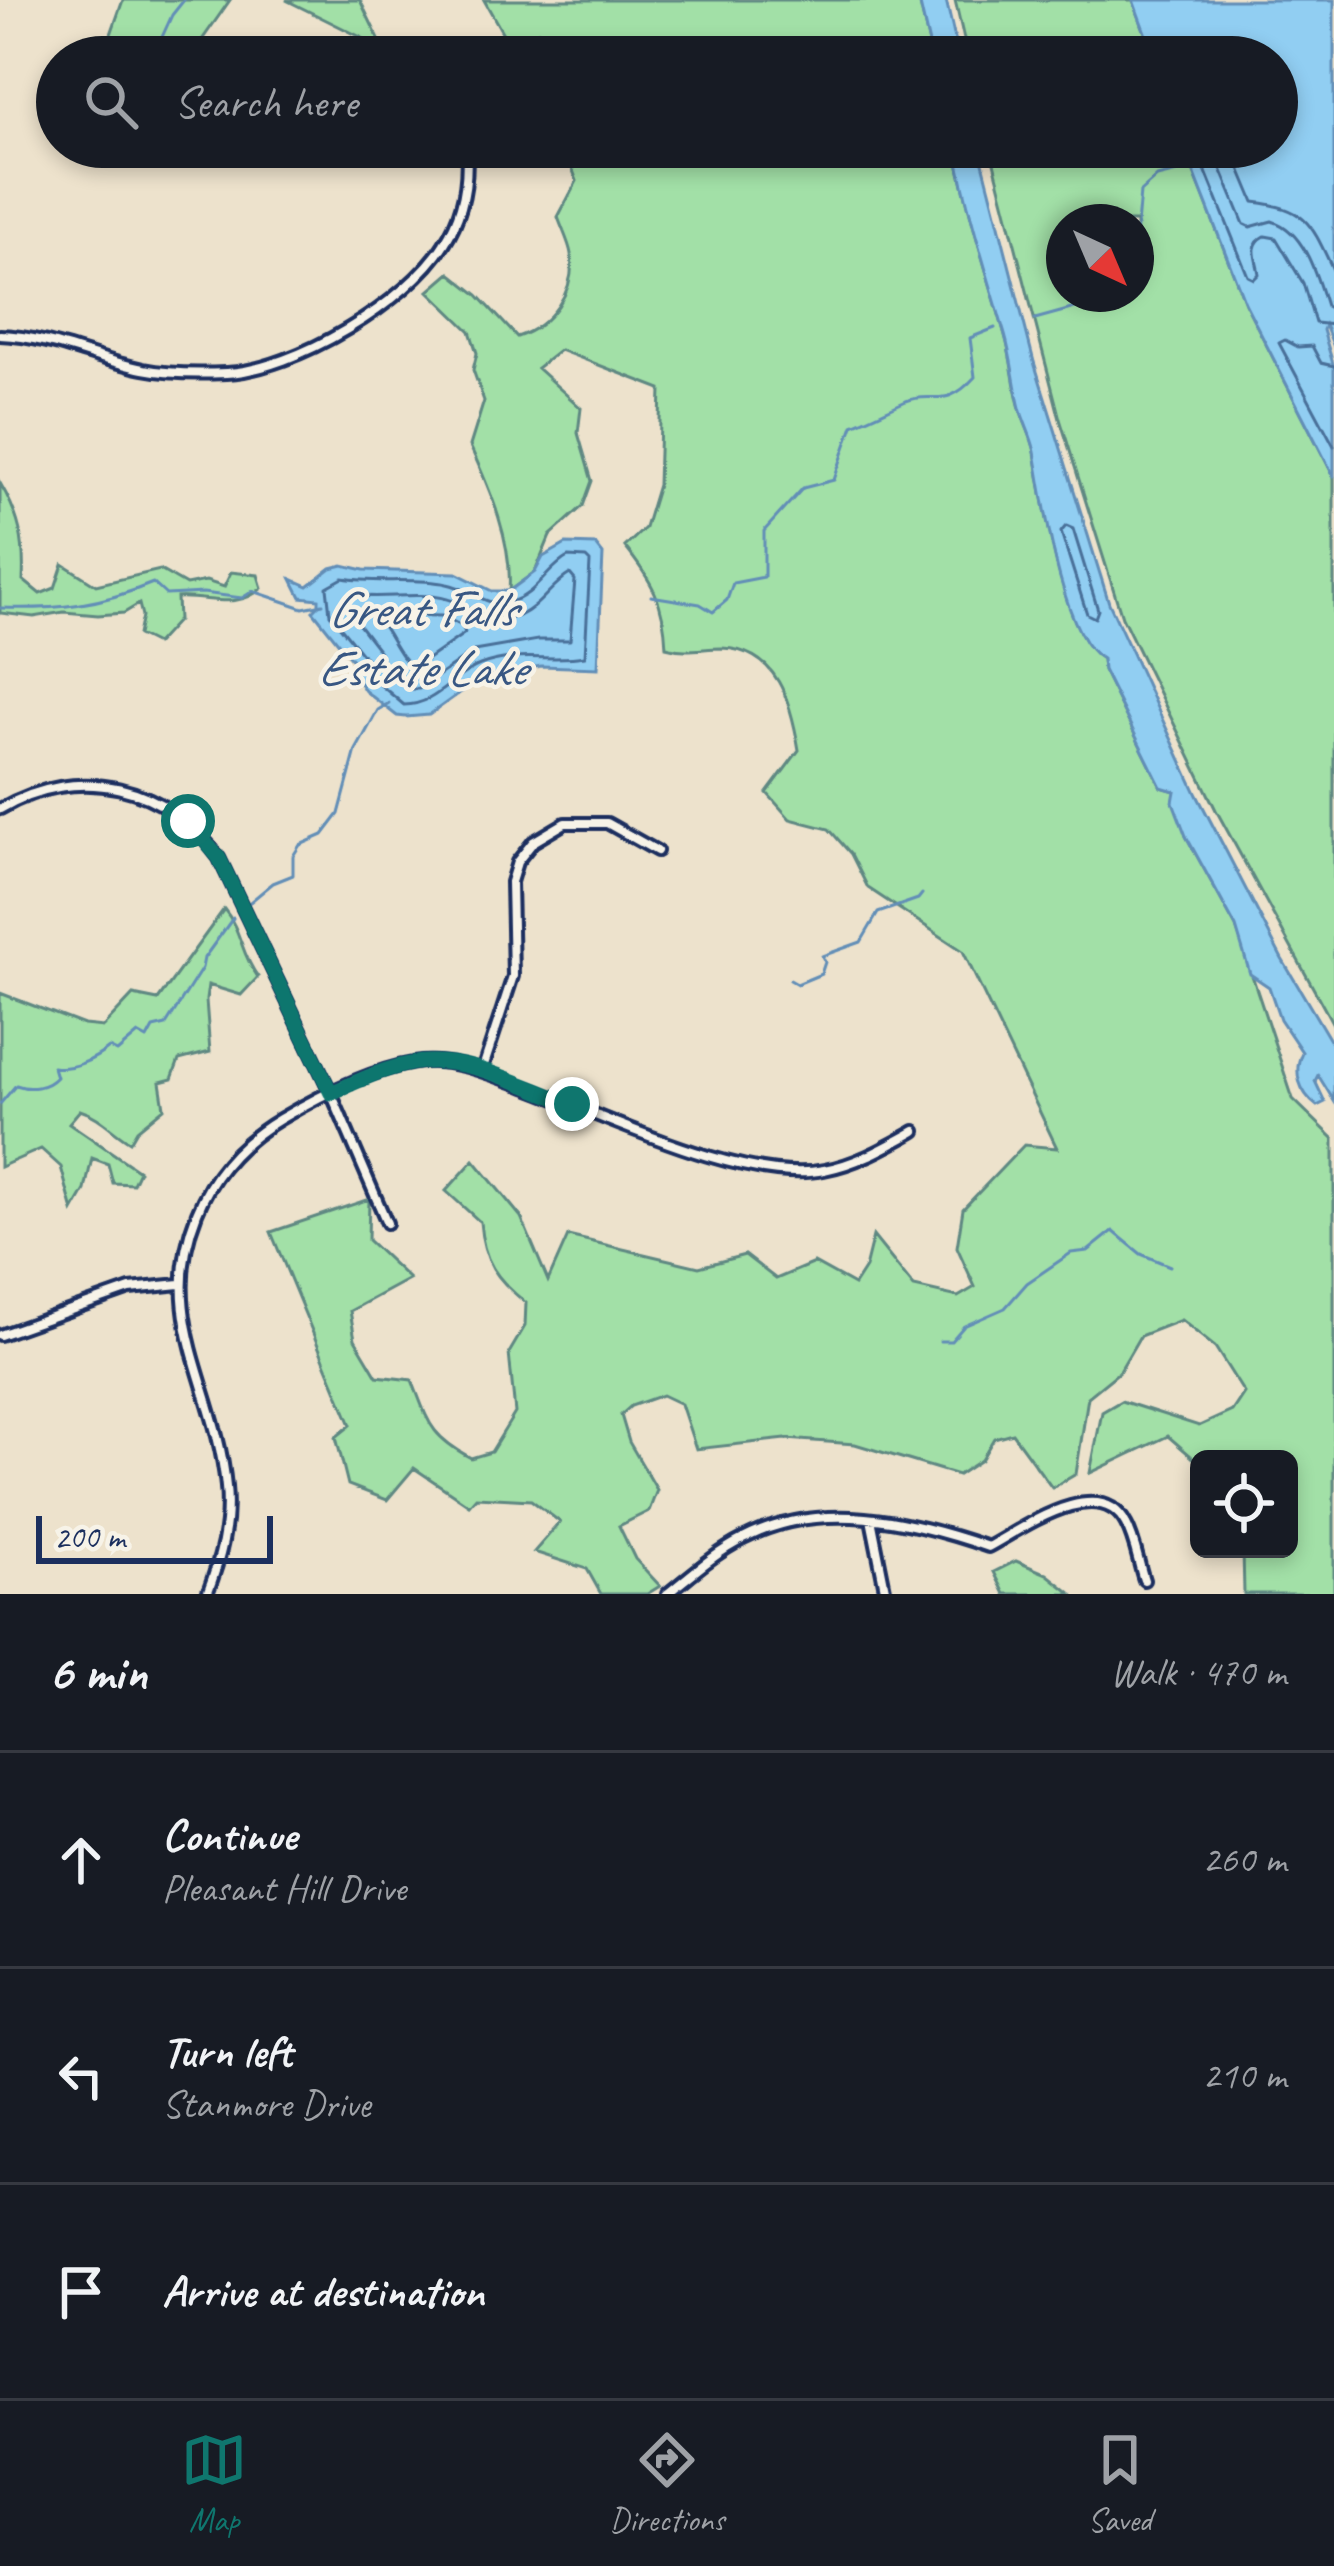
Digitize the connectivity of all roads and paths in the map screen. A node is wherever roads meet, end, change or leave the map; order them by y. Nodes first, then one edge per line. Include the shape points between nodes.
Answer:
1 (466, 168) edge
2 (0, 335) edge
3 (0, 808) edge
4 (657, 851) dead end
5 (482, 1071) junction
6 (331, 1093) junction
7 (915, 1131) dead end
8 (387, 1223) dead end
9 (180, 1285) junction
10 (0, 1335) edge
11 (871, 1520) junction
12 (1144, 1580) dead end
13 (207, 1594) edge
14 (667, 1594) edge
15 (886, 1594) edge

1 - 2 street via 460,212 429,266 349,327 278,362 227,373 144,369 44,339
3 - 6 street via 40,790 98,783 147,796 188,821 219,858
4 - 5 street via 607,824 565,823 533,842 511,881 512,976
5 - 6 street via 414,1063
5 - 7 street via 776,1173 844,1165
6 - 8 street
6 - 9 street via 263,1129 220,1170 189,1232
9 - 10 street via 130,1289
9 - 13 street via 227,1493
11 - 12 street via 988,1547 1055,1509 1106,1506 1125,1520
11 - 14 street via 836,1515 772,1526 722,1551
11 - 15 street

